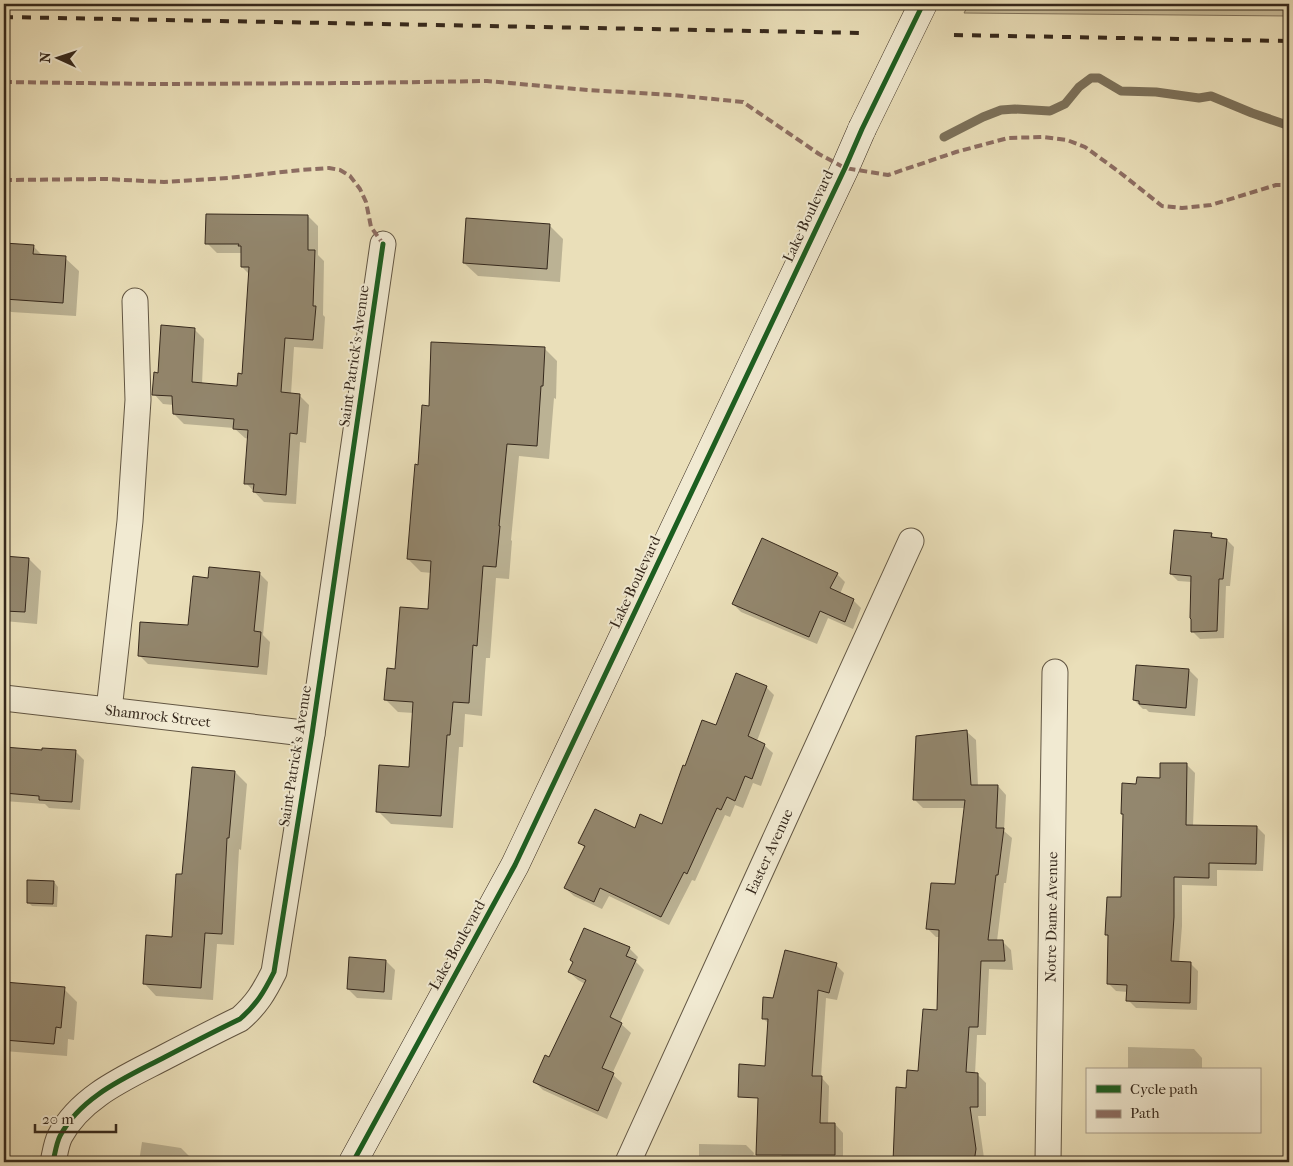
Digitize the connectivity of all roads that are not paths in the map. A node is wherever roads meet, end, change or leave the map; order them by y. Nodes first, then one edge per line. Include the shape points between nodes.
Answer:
1 (923, 4) edge
2 (383, 244) dead end
3 (135, 301) dead end
4 (911, 541) dead end
5 (1055, 672) dead end
6 (4, 698) edge
7 (109, 710) junction
8 (312, 734) junction
9 (54, 1162) edge
10 (353, 1162) edge
11 (628, 1162) edge
12 (1048, 1162) edge

1 - 10 main road, Lake Boulevard, bridge via 515,865
2 - 8 street, Saint Patrick's Avenue
3 - 7 street via 138,400 131,512
4 - 11 street, Easter Avenue
5 - 12 street, Notre Dame Avenue
6 - 7 street, Shamrock Street
7 - 8 street, Shamrock Street
8 - 9 street, Saint Patrick's Avenue via 274,972 262,995 240,1018 130,1076 82,1107 59,1138

